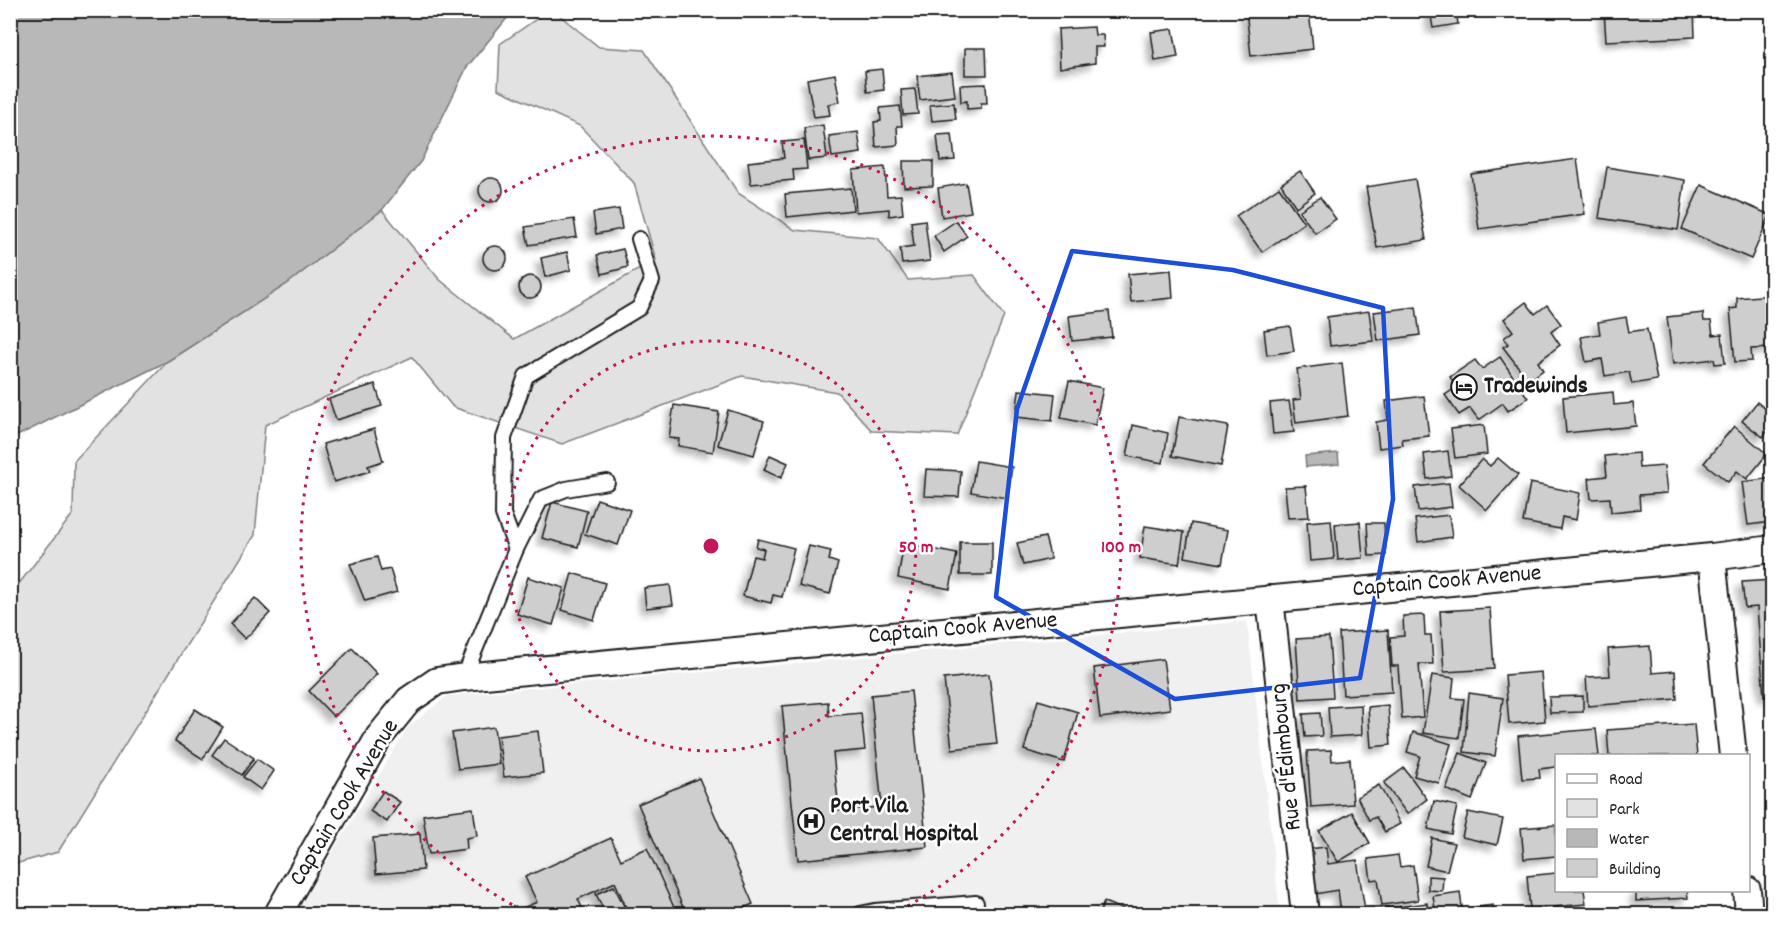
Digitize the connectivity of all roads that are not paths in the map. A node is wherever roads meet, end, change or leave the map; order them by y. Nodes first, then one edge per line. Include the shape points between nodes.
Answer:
1 (639, 239) dead end
2 (607, 482) dead end
3 (516, 549) junction
4 (1773, 549) edge
5 (1712, 557) junction
6 (1270, 599) junction
7 (464, 677) junction
8 (1733, 754) edge
9 (1747, 892) edge
10 (976, 903) dead end
11 (278, 915) edge
12 (860, 915) edge
13 (1305, 915) edge
14 (1749, 915) edge

1 - 3 lane via 652,281 639,308 526,376 504,438 503,514
2 - 3 lane via 566,489 541,499
3 - 7 lane
4 - 5 street, Captain Cook Avenue
5 - 6 street, Captain Cook Avenue
5 - 8 street
6 - 7 street, Captain Cook Avenue
6 - 13 street, Rue d'Édimbourg
7 - 11 street, Captain Cook Avenue via 437,681 410,700 380,737
9 - 14 street
10 - 12 lane

